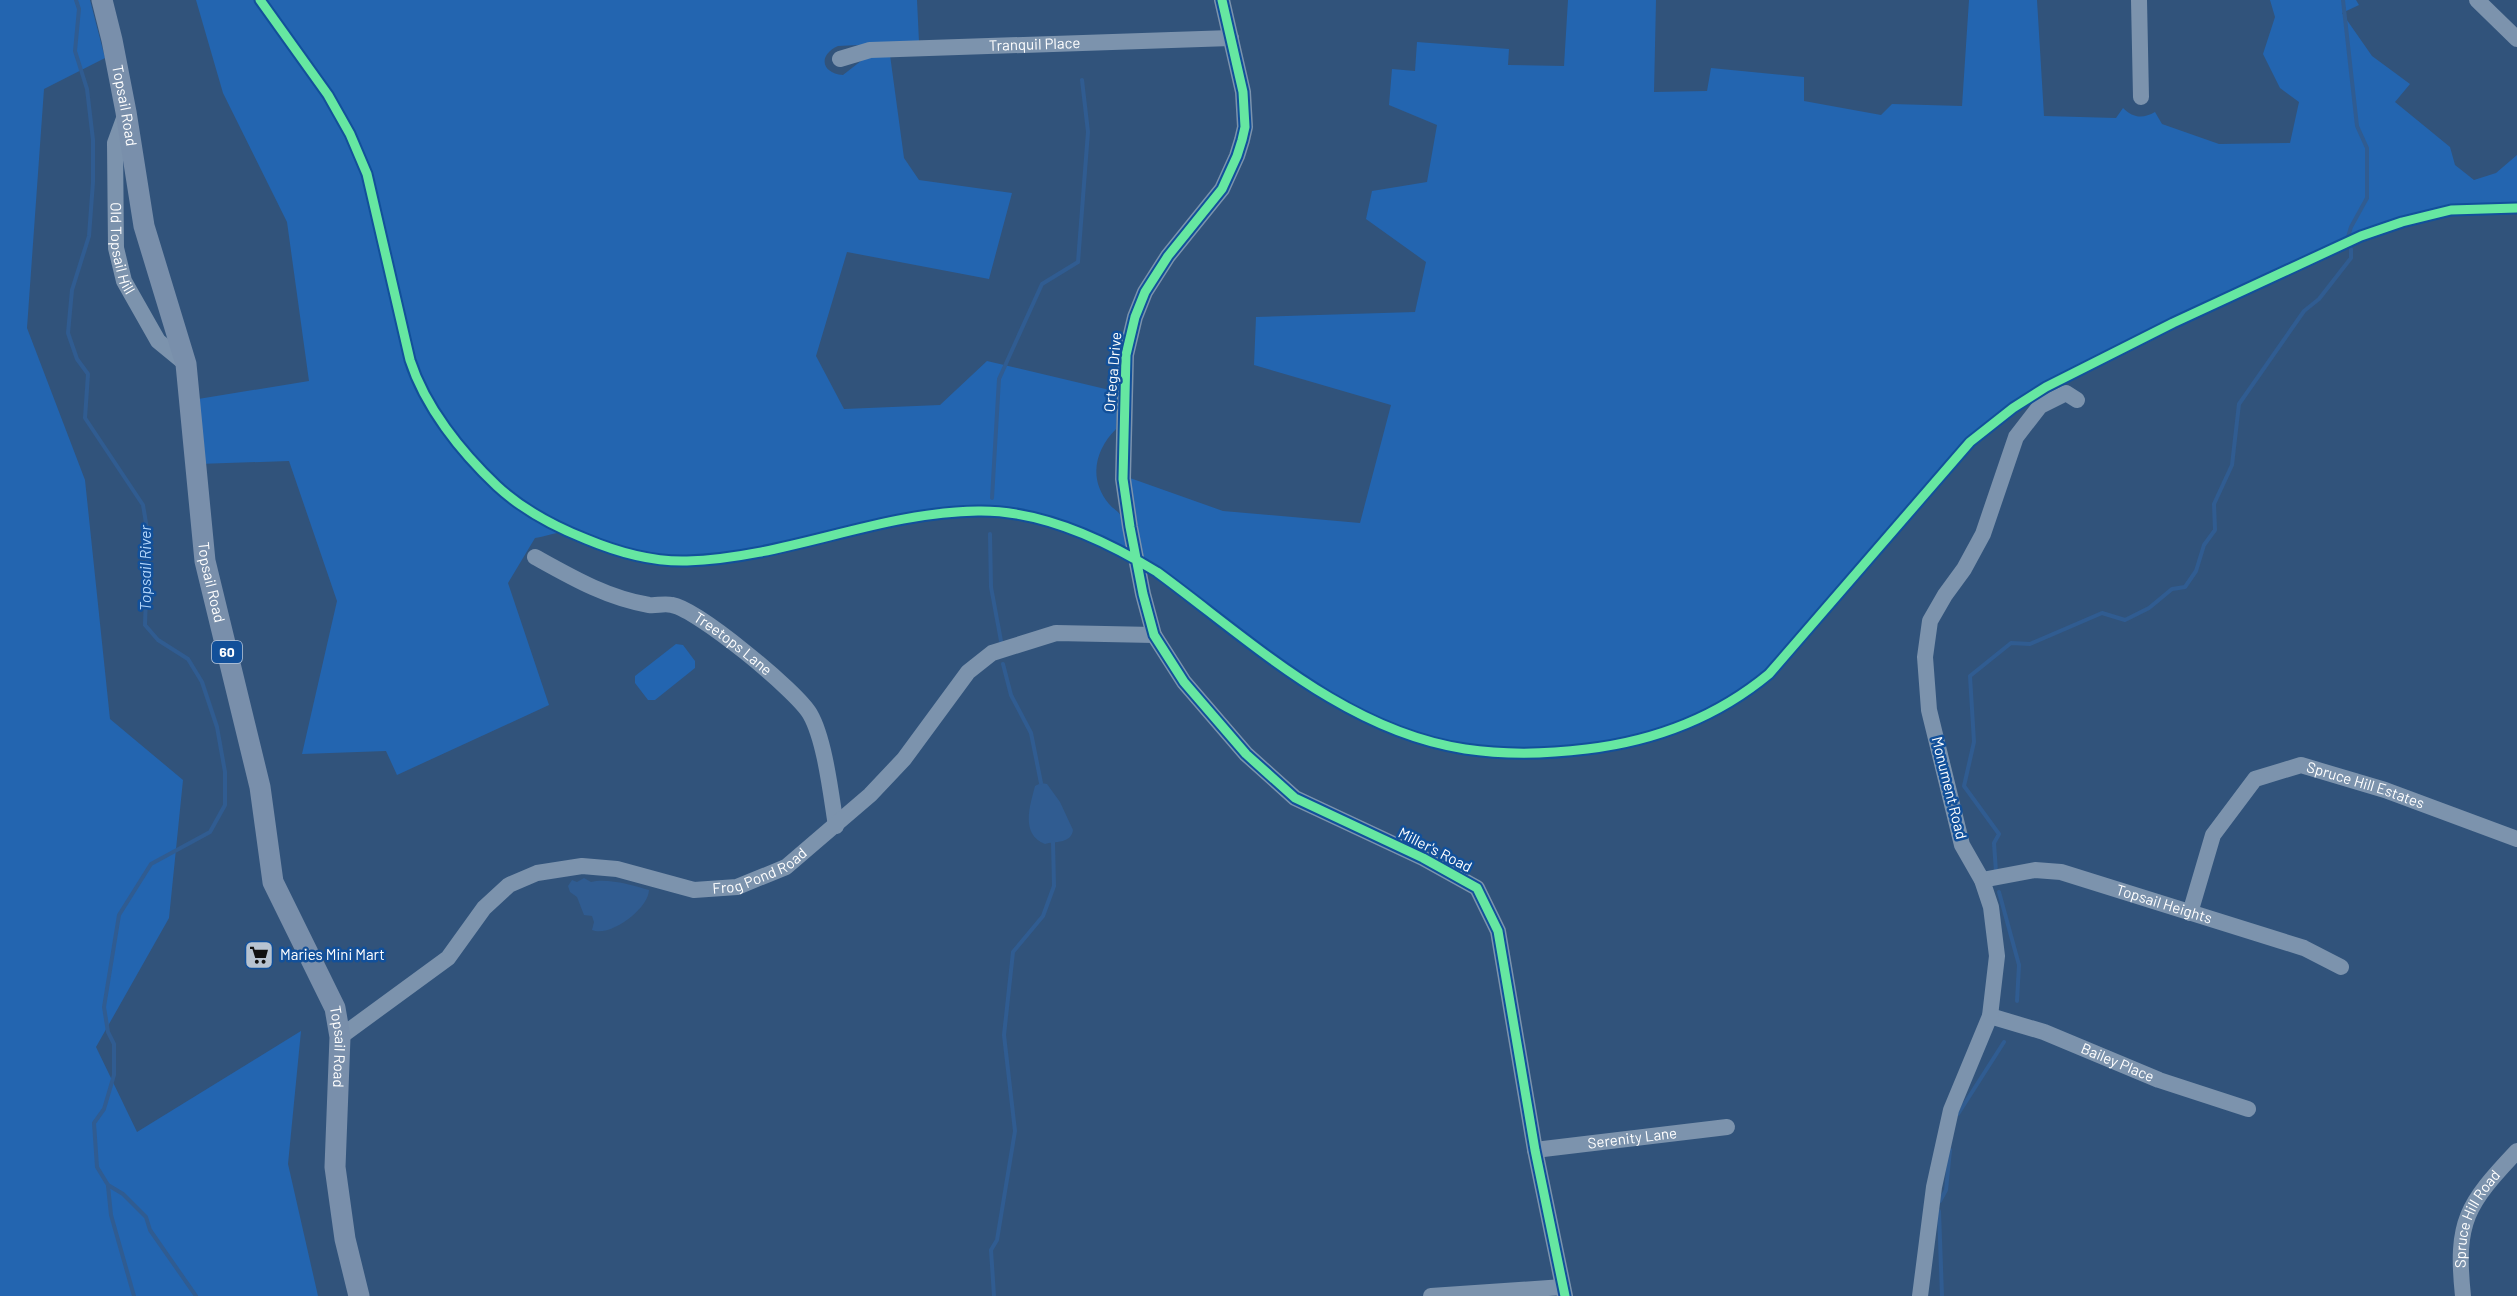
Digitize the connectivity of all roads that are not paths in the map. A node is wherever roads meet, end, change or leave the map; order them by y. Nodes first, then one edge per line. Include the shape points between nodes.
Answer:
1 (102, 0) edge
2 (1222, 0) edge
3 (2139, 0) edge
4 (2477, 0) edge
5 (1231, 38) junction
6 (2517, 39) edge
7 (840, 59) dead end
8 (2141, 97) dead end
9 (126, 112) junction
10 (186, 364) junction
11 (2077, 400) dead end
12 (535, 557) dead end
13 (1154, 635) junction
14 (836, 826) junction
15 (2517, 839) edge
16 (1982, 880) junction
17 (2190, 913) junction
18 (2341, 967) dead end
19 (1990, 1016) junction
20 (340, 1037) junction
21 (2248, 1109) dead end
22 (1727, 1127) dead end
23 (1535, 1150) junction
24 (2517, 1151) edge
25 (1564, 1292) edge
26 (359, 1296) edge
27 (1431, 1296) edge
28 (1920, 1296) edge
29 (2463, 1296) edge

1 - 9 main road, Topsail Road / 60
2 - 5 street, Ortega Drive
3 - 8 street
4 - 6 street
5 - 7 street, Tranquil Place via 870,50
5 - 13 street, Ortega Drive via 1245,111 1237,156 1222,189 1151,280 1135,317 1126,355 1126,504
9 - 10 main road, Topsail Road / 60 via 144,226
9 - 10 street, Old Topsail Hill via 115,143 116,248 124,281 158,340
10 - 20 main road, Topsail Road / 60 via 205,561 260,787 273,882 335,1008
11 - 16 street, Monument Road via 2066,393 2040,406 2016,437 1983,534 1930,621 1925,657 1929,710 1962,845
12 - 14 street, Treetops Lane via 593,589 649,605 672,604 697,616 795,696 810,714 822,751
13 - 14 street, Frog Pond Road via 1056,633 992,653 968,672 904,759
13 - 23 street, Miller's Road via 1184,682 1221,728 1295,798 1477,888 1498,931
14 - 20 street, Frog Pond Road via 786,867 737,887 694,890 617,869 582,866 537,873 509,885 484,908 448,958
15 - 17 street, Spruce Hill Estates via 2393,793 2301,765 2255,779 2224,820 2213,835
16 - 17 street, Topsail Heights via 2052,870
16 - 19 street, Monument Road via 1997,946
17 - 18 street, Topsail Heights via 2304,948
19 - 21 street, Bailey Place
19 - 28 street, Monument Road via 1951,1110 1934,1187
20 - 26 main road, Topsail Road / 60 via 335,1167 345,1239
22 - 23 street, Serenity Lane
23 - 25 street, Miller's Road
24 - 29 street, Spruce Hill Road via 2479,1192 2469,1211 2461,1248
25 - 27 street

